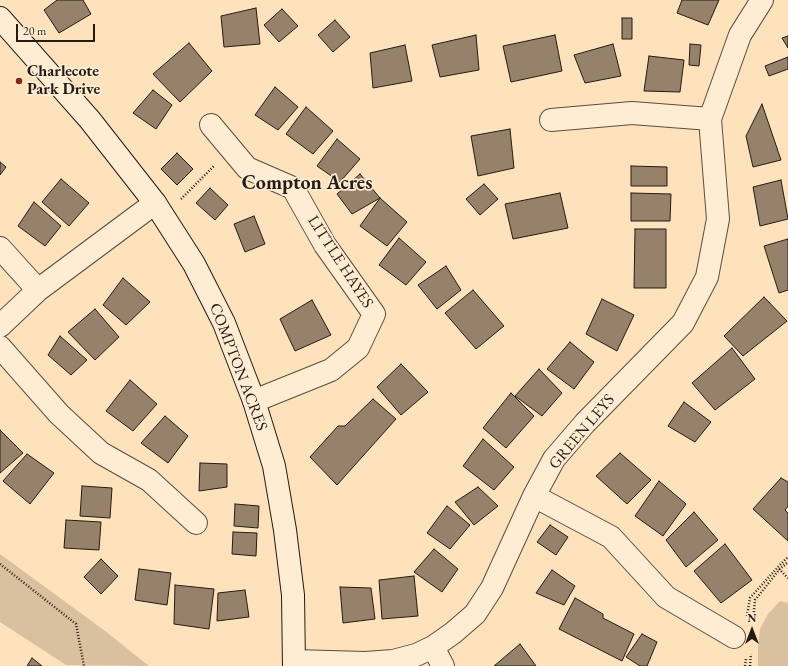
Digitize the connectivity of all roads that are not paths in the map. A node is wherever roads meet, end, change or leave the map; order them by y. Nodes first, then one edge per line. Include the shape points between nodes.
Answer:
1 (762, 0) edge
2 (0, 18) edge
3 (710, 119) junction
4 (551, 120) dead end
5 (211, 125) dead end
6 (159, 210) junction
7 (0, 248) edge
8 (38, 290) junction
9 (0, 326) edge
10 (0, 346) edge
11 (254, 401) junction
12 (534, 496) junction
13 (196, 523) dead end
14 (746, 638) road end
15 (434, 647) junction
16 (294, 664) edge
17 (444, 666) edge

1 - 3 street, GREEN LEYS via 740,34
2 - 6 street, COMPTON ACRES via 90,120
3 - 4 street via 632,113
3 - 12 street, GREEN LEYS via 718,219 707,277 683,323 585,423 554,459
5 - 11 street, LITTLE HAYES via 247,168 293,188 325,245 374,314 358,348 332,370
6 - 8 street
6 - 11 street, COMPTON ACRES via 194,264 224,323
7 - 8 street
8 - 9 street
10 - 13 street via 59,414 100,453 149,480
11 - 16 street, COMPTON ACRES via 274,466 285,530 293,594
12 - 14 street via 610,537 666,597
12 - 15 street, GREEN LEYS via 492,588 475,614
15 - 16 street, GREEN LEYS via 416,655 393,660
15 - 17 street

